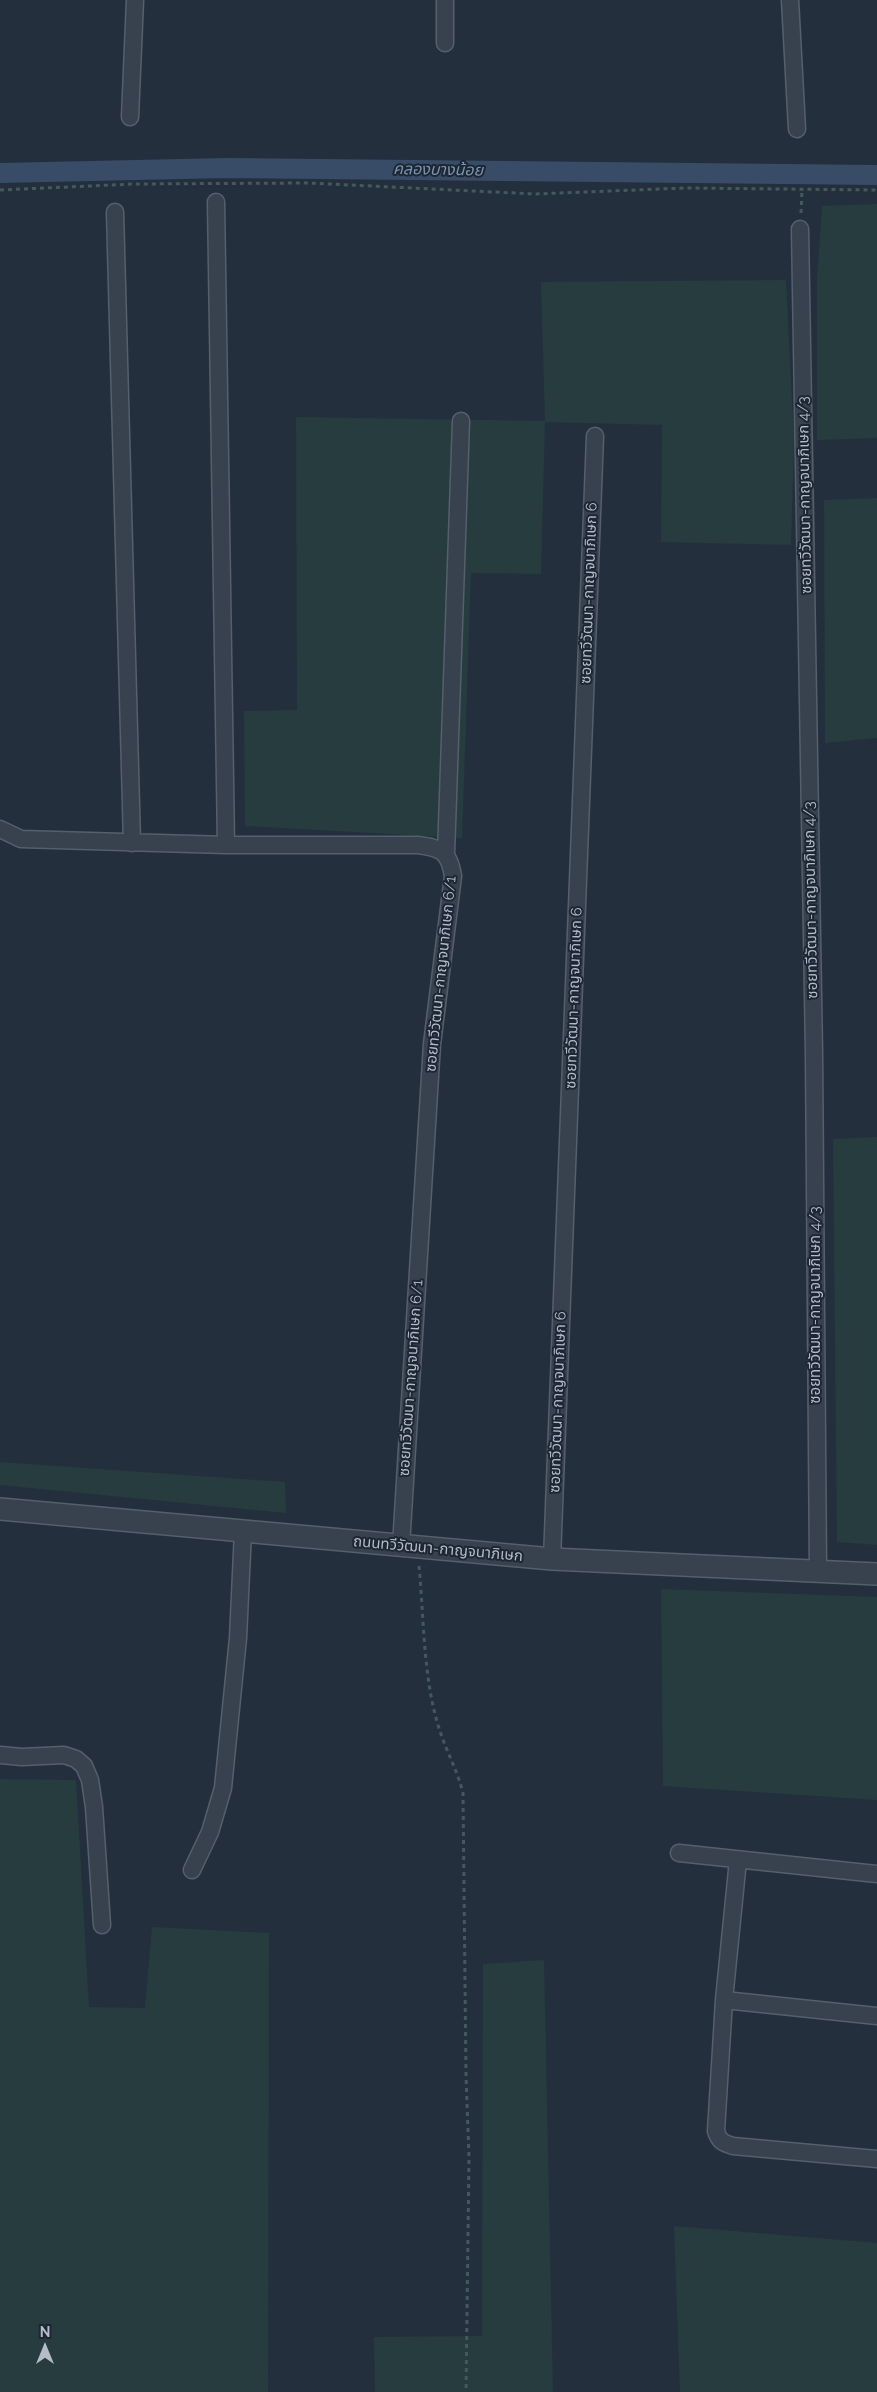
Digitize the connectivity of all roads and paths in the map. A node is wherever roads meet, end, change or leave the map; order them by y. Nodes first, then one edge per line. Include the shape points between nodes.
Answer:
1 (135, 0) edge
2 (445, 0) edge
3 (790, 0) edge
4 (445, 43) dead end
5 (130, 117) dead end
6 (797, 129) dead end
7 (0, 190) edge
8 (802, 190) junction
9 (877, 190) edge
10 (216, 202) dead end
11 (115, 212) dead end
12 (800, 229) joint
13 (461, 421) dead end
14 (595, 436) dead end
15 (0, 828) edge
16 (132, 843) junction
17 (226, 845) junction
18 (446, 854) junction
19 (0, 1509) edge
20 (243, 1531) junction
21 (409, 1546) junction
22 (552, 1559) junction
23 (818, 1572) junction
24 (877, 1574) edge
25 (0, 1755) edge
26 (679, 1853) dead end
27 (738, 1860) junction
28 (192, 1870) dead end
29 (877, 1874) edge
30 (102, 1924) dead end
31 (724, 2000) junction
32 (877, 2016) edge
33 (877, 2159) edge
34 (466, 2392) edge

1 - 5 street
2 - 4 street
3 - 6 street
7 - 8 path via 134,184 309,183 535,194 685,188
8 - 9 path
8 - 12 path
10 - 17 street
11 - 16 street
12 - 23 street, ซอยทวีวัฒนา-กาญจนาภิเษก 4/3
13 - 18 street
14 - 22 street, ซอยทวีวัฒนา-กาญจนาภิเษก 6
15 - 16 street, ซอยทวีวัฒนา-กาญจนาภิเษก 6/1 via 20,838
16 - 17 street, ซอยทวีวัฒนา-กาญจนาภิเษก 6/1
17 - 18 street, ซอยทวีวัฒนา-กาญจนาภิเษก 6/1 via 418,845
18 - 21 street, ซอยทวีวัฒนา-กาญจนาภิเษก 6/1 via 453,876 432,1044
19 - 20 street, ถนนทวีวัฒนา-กาญจนาภิเษก
20 - 21 street, ถนนทวีวัฒนา-กาญจนาภิเษก
20 - 28 street via 238,1638 223,1788 210,1832
21 - 22 street, ถนนทวีวัฒนา-กาญจนาภิเษก
21 - 34 path via 438,1725 458,1771 463,1793 469,2157
22 - 23 street, ถนนทวีวัฒนา-กาญจนาภิเษก
23 - 24 street, ถนนทวีวัฒนา-กาญจนาภิเษก
25 - 30 street via 64,1755 84,1766 90,1780 94,1807
26 - 27 street
27 - 29 street
27 - 31 street
31 - 32 street
31 - 33 street via 716,2131 724,2144

